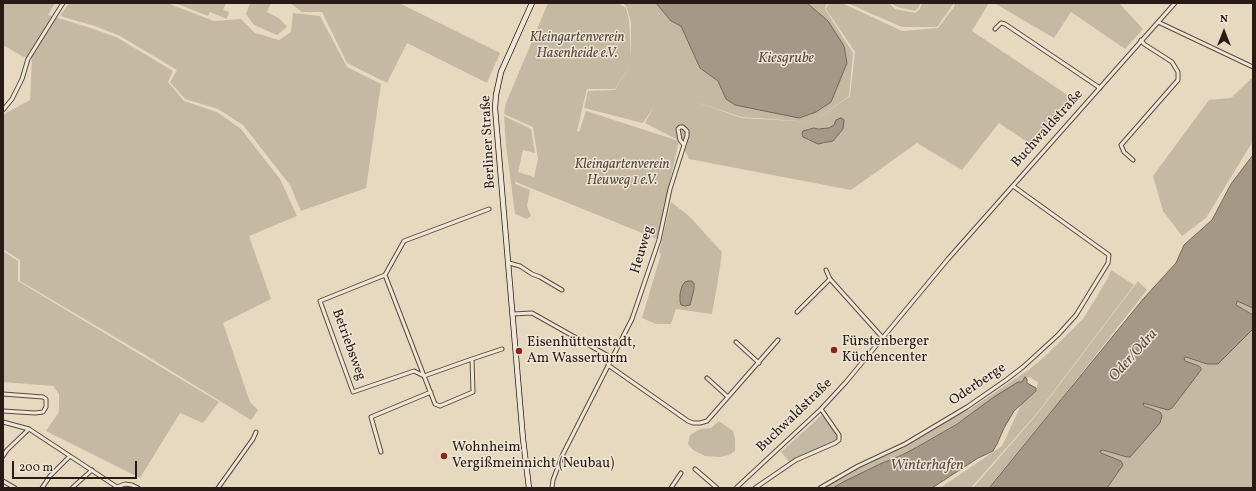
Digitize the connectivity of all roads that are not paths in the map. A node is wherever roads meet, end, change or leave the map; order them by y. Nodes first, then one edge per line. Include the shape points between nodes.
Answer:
1 (62, 3) edge
2 (532, 3) edge
3 (1175, 3) edge
4 (1158, 22) junction
5 (995, 29) dead end
6 (1141, 40) junction
7 (1253, 67) edge
8 (1100, 88) junction
9 (3, 110) edge
10 (684, 145) junction
11 (1133, 160) dead end
12 (1013, 186) junction
13 (489, 209) dead end
14 (1109, 255) joint
15 (508, 263) junction
16 (826, 270) dead end
17 (385, 275) junction
18 (830, 279) junction
19 (562, 290) dead end
20 (797, 312) dead end
21 (513, 314) junction
22 (882, 337) junction
23 (778, 340) dead end
24 (736, 342) dead end
25 (502, 350) dead end
26 (612, 358) junction
27 (472, 359) junction
28 (759, 363) junction
29 (608, 365) junction
30 (424, 376) junction
31 (707, 378) dead end
32 (431, 392) junction
33 (3, 394) edge
34 (728, 397) junction
35 (821, 409) junction
36 (3, 411) edge
37 (3, 422) edge
38 (29, 429) junction
39 (256, 432) dead end
40 (381, 452) dead end
41 (3, 456) edge
42 (70, 456) junction
43 (92, 470) junction
44 (696, 470) dead end
45 (681, 473) dead end
46 (3, 481) edge
47 (117, 487) edge
48 (15, 488) edge
49 (42, 488) edge
50 (72, 488) edge
51 (138, 488) edge
52 (218, 488) edge
53 (529, 488) edge
54 (552, 488) edge
55 (671, 488) edge
56 (717, 488) edge
57 (736, 488) edge
58 (755, 488) edge
59 (820, 488) edge

1 - 9 street via 28,59 22,79
2 - 15 main road, Berliner Straße via 501,72 496,95
3 - 4 street, Buchwaldstraße
4 - 6 street, Buchwaldstraße
4 - 7 street
5 - 8 street, Buchwaldstraße via 1000,23 1005,24
6 - 8 street, Buchwaldstraße
6 - 11 street via 1172,62 1178,72 1178,80 1121,145 1124,152
8 - 12 street, Buchwaldstraße
10 - 10 street, Heuweg via 680,140 680,127 687,130
10 - 26 street, Heuweg via 670,189 659,240 632,319
12 - 14 street, Buchwaldstraße
12 - 22 street, Buchwaldstraße
13 - 17 street via 404,241
14 - 59 street, Oderberge via 1108,263 1076,315 1023,367 967,407 905,444 858,466
15 - 19 street via 520,266
15 - 21 main road, Berliner Straße
16 - 18 street
17 - 30 street
17 - 30 street, Betriebsweg via 320,301 353,392 414,371
18 - 20 street
18 - 22 street
21 - 26 street via 532,313
21 - 53 main road, Berliner Straße
22 - 35 street, Buchwaldstraße
23 - 28 street
24 - 28 street
25 - 27 street, Betriebsweg
26 - 29 street, Heuweg
27 - 30 street, Betriebsweg
27 - 32 street via 472,392 440,406 435,404
28 - 34 street
29 - 34 street via 693,423 707,421
29 - 54 street, Heuweg via 563,454
30 - 32 street
31 - 34 street
32 - 40 street via 371,417
33 - 36 street via 43,397 46,399 46,407 43,412 35,413
35 - 57 street, Buchwaldstraße
35 - 58 street via 839,435 839,440 796,460
37 - 38 street
38 - 41 street
38 - 42 street
39 - 52 street
42 - 43 street
42 - 49 street
43 - 47 street
43 - 50 street
44 - 56 street
45 - 55 street
46 - 48 street
47 - 51 street via 124,484

